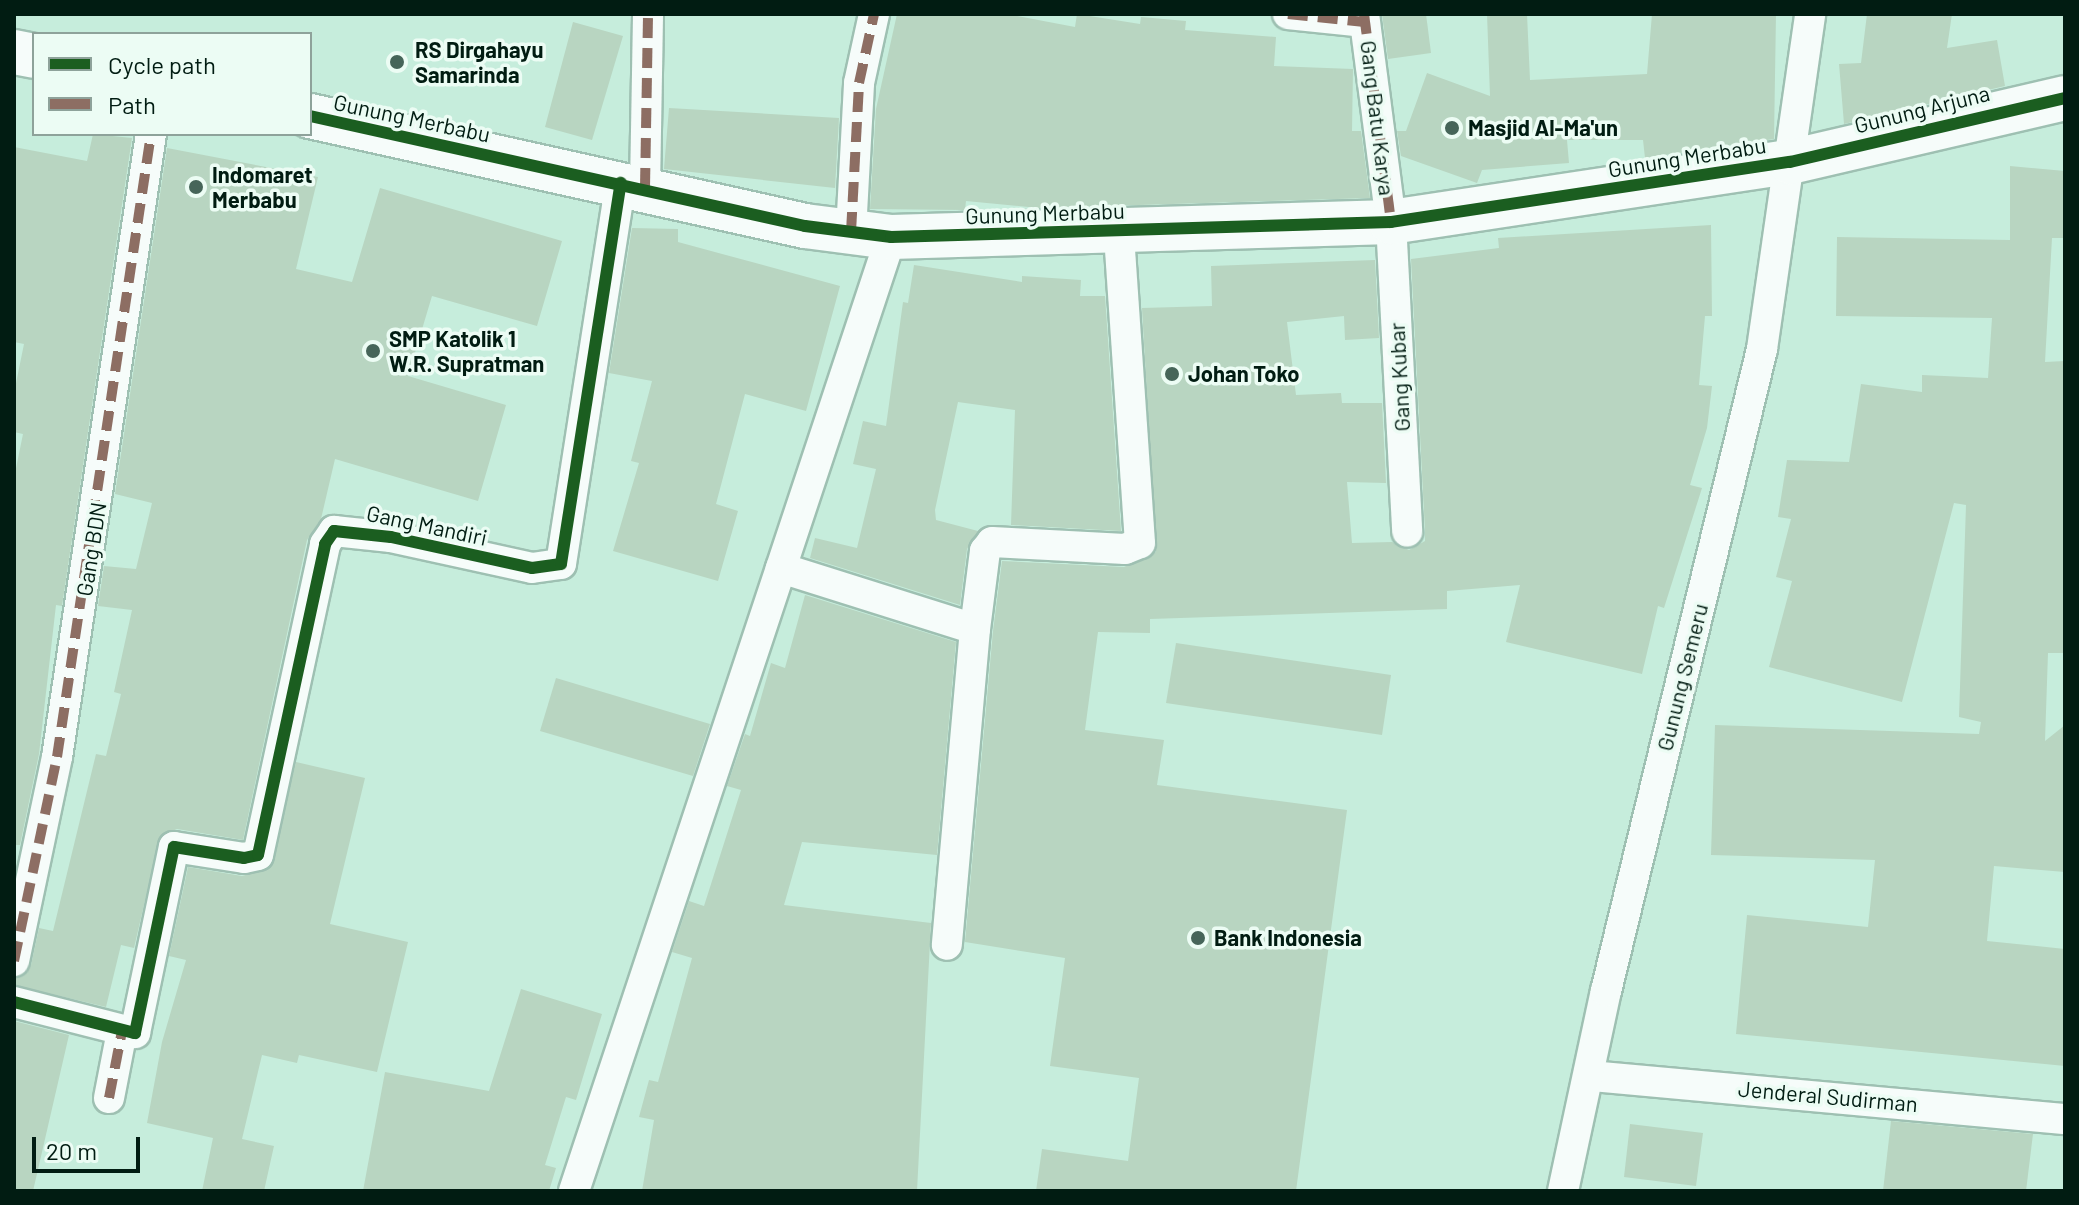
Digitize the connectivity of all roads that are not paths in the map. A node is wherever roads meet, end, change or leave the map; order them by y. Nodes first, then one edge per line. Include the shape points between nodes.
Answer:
1 (648, 14) edge
2 (874, 14) edge
3 (1288, 14) edge
4 (1810, 14) edge
5 (1364, 18) edge
6 (2065, 98) edge
7 (312, 116) edge
8 (151, 136) edge
9 (1790, 162) junction
10 (633, 186) junction
11 (1391, 222) junction
12 (1119, 231) junction
13 (871, 234) junction
14 (1407, 532) dead end
15 (781, 568) junction
16 (975, 629) junction
17 (947, 945) dead end
18 (14, 961) edge
19 (14, 1002) edge
20 (122, 1031) junction
21 (1591, 1076) junction
22 (109, 1098) dead end
23 (2065, 1119) edge
24 (574, 1191) edge
25 (1563, 1191) edge

1 - 10 street
2 - 13 street via 859,83
3 - 5 street
4 - 9 street, Gunung Semeru
5 - 11 street, Gang Batu Karya
6 - 9 street, Gunung Arjuna
7 - 10 street, Gunung Merbabu
8 - 18 street, Gang BDN via 59,741
9 - 11 street, Gunung Merbabu
9 - 21 street, Gunung Semeru via 1762,349 1606,991
10 - 13 street, Gunung Merbabu
10 - 20 street, Gang Mandiri via 561,564 532,568 334,531 325,544 260,850 244,858 174,847 135,1033
11 - 12 street, Gunung Merbabu
11 - 14 street, Gang Kubar
12 - 13 street, Gunung Merbabu
12 - 16 street via 1140,543 1125,549 992,542 985,551
13 - 15 street
15 - 16 street
15 - 24 street
16 - 17 street
19 - 20 street
20 - 22 street
21 - 23 street, Jenderal Sudirman
21 - 25 street, Gunung Semeru

